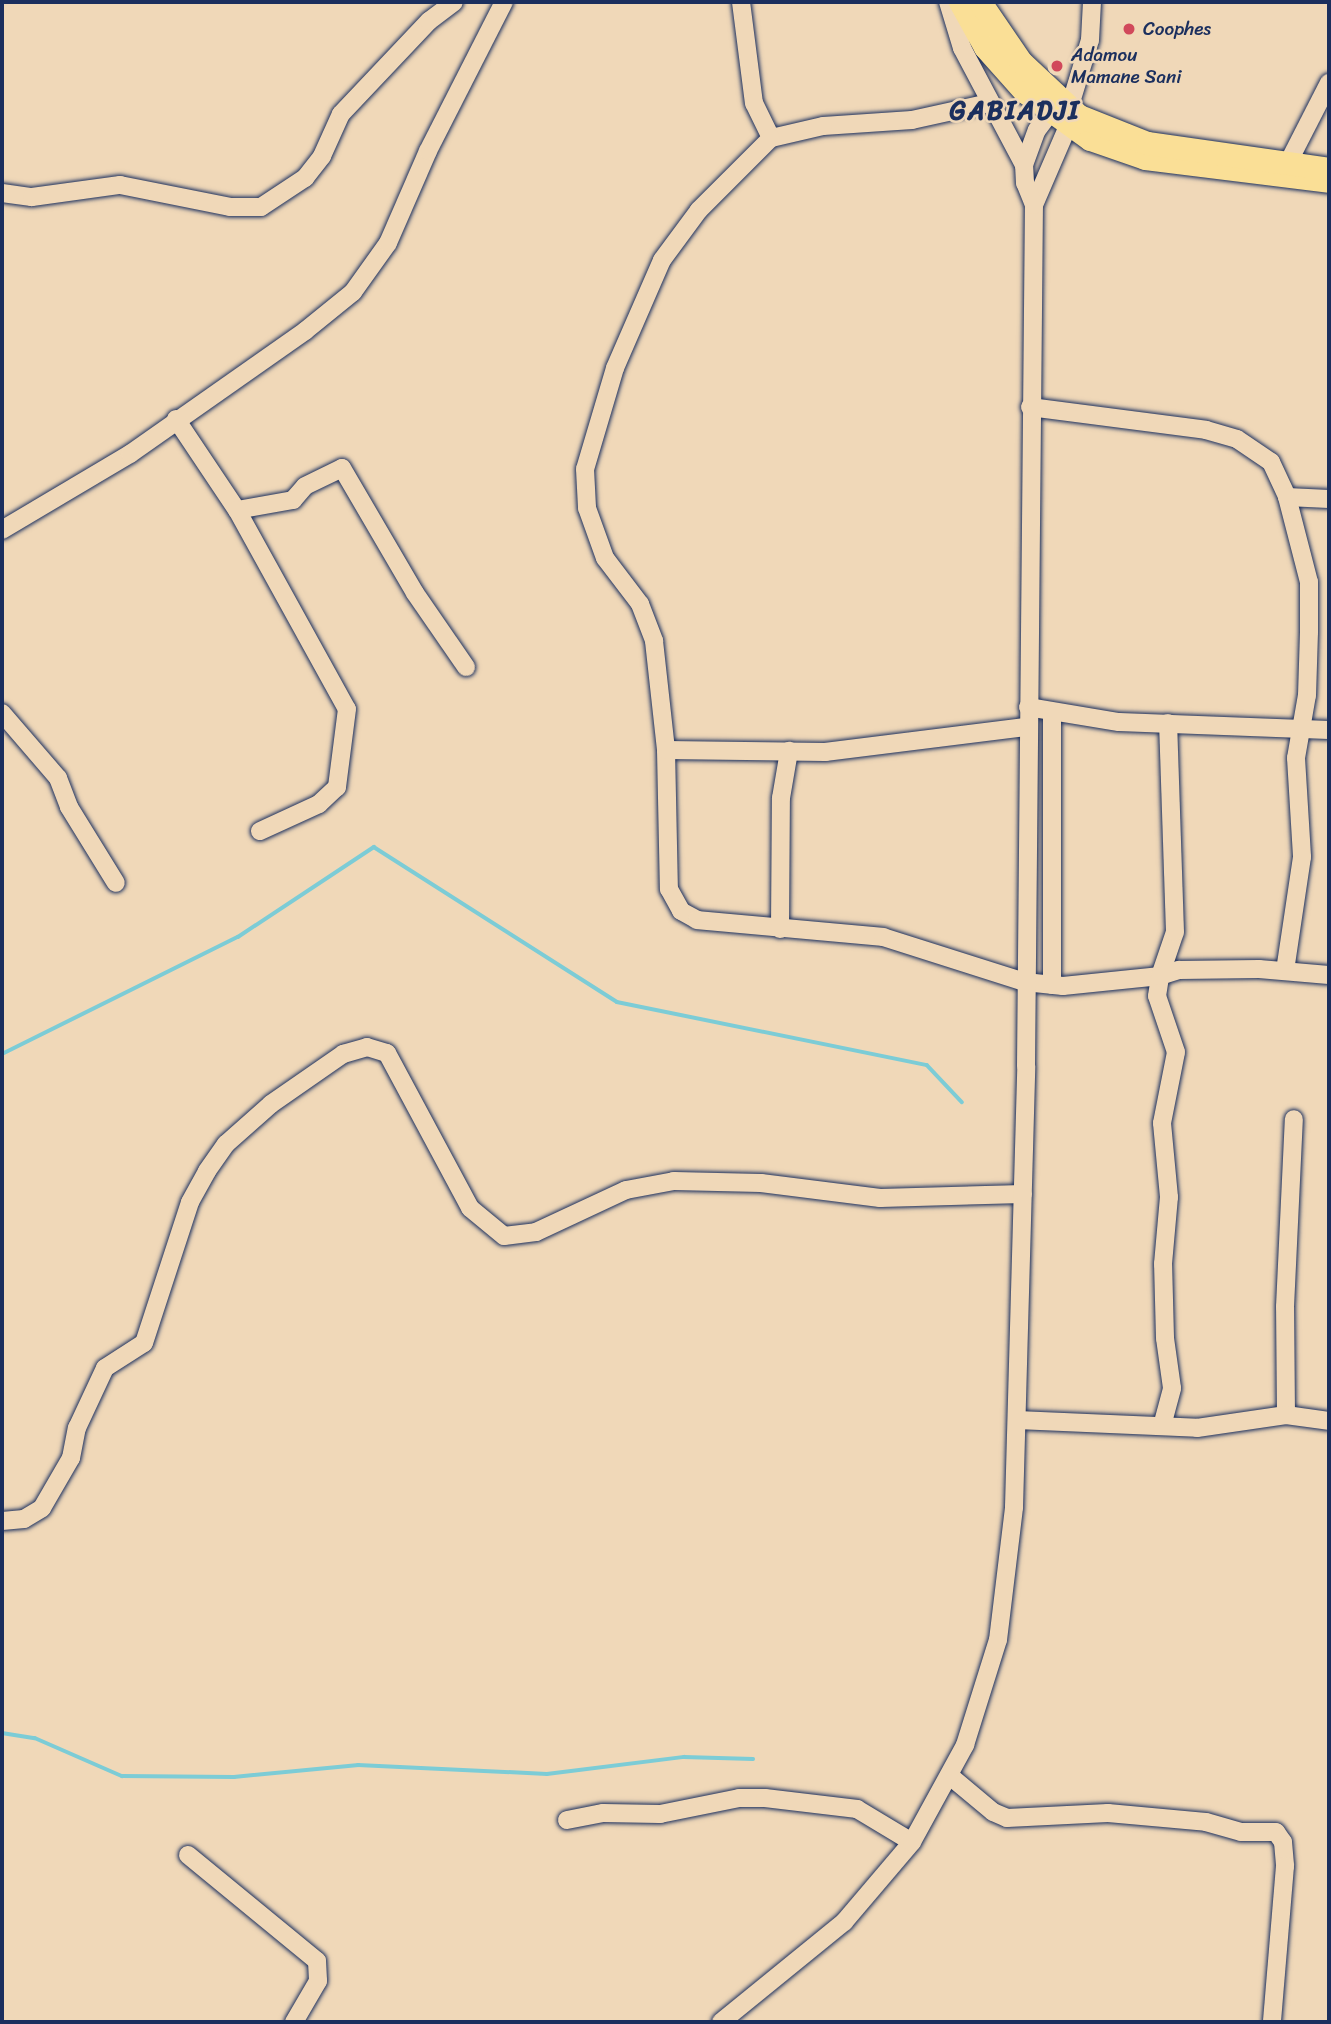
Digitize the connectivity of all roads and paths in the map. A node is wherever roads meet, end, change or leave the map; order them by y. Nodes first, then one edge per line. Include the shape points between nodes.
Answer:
1 (454, 2) edge
2 (505, 2) edge
3 (741, 2) edge
4 (948, 2) edge
5 (960, 2) edge
6 (980, 2) edge
7 (1092, 2) edge
8 (1329, 83) edge
9 (989, 103) junction
10 (1065, 113) junction
11 (771, 138) junction
12 (1289, 161) junction
13 (1024, 165) junction
14 (1329, 169) edge
15 (1329, 181) edge
16 (2, 193) edge
17 (1034, 205) junction
18 (1030, 407) junction
19 (176, 419) junction
20 (1287, 497) junction
21 (1329, 499) edge
22 (237, 510) junction
23 (2, 530) edge
24 (466, 667) dead end
25 (1028, 707) junction
26 (2, 713) edge
27 (1052, 713) junction
28 (1168, 723) junction
29 (1027, 727) junction
30 (1303, 727) junction
31 (1329, 730) edge
32 (666, 750) junction
33 (789, 751) junction
34 (260, 831) dead end
35 (116, 883) dead end
36 (780, 929) junction
37 (1285, 971) junction
38 (1329, 975) edge
39 (1160, 976) junction
40 (1025, 982) junction
41 (1052, 985) junction
42 (1294, 1119) dead end
43 (1023, 1194) junction
44 (1286, 1415) junction
45 (1017, 1420) junction
46 (1329, 1420) edge
47 (1161, 1426) junction
48 (2, 1521) edge
49 (950, 1776) junction
50 (567, 1820) dead end
51 (912, 1842) junction
52 (188, 1855) dead end
53 (294, 2022) edge
54 (721, 2022) edge
55 (1272, 2022) edge

1 - 16 street via 429,21 341,114 322,156 305,178 261,207 230,207 120,185 32,197
2 - 19 street via 428,151 388,243 353,292 241,377
3 - 11 street via 754,103
4 - 9 street via 954,28
5 - 10 main road via 985,47 1025,92
6 - 10 main road via 1014,54
7 - 10 street via 1090,40
8 - 12 street
9 - 11 street via 912,120 822,126
9 - 13 street
10 - 12 main road via 1147,142
10 - 13 street via 1028,147
10 - 15 main road via 1090,139 1144,158
10 - 17 street
11 - 32 street via 699,209 662,260 606,390 585,469 587,508 605,558 640,604 654,640
12 - 14 main road
13 - 17 street via 1025,184
17 - 18 street
18 - 20 street via 1206,430 1237,439 1271,462
18 - 25 street
19 - 22 street
19 - 23 street via 130,454
20 - 21 street
20 - 30 street via 1309,582
22 - 24 street via 293,500 305,486 342,468 415,593
22 - 34 street via 346,709 337,787 319,804
25 - 27 street
25 - 29 street
26 - 35 street via 58,778 69,807
27 - 28 street
27 - 41 street
28 - 30 street
28 - 39 street via 1175,932
29 - 33 street via 825,752
29 - 40 street
30 - 31 street
30 - 37 street via 1296,758 1302,857
32 - 33 street
32 - 36 street via 666,874 674,903 688,917 707,923
33 - 36 street via 781,798
36 - 40 street via 883,937
37 - 38 street
37 - 39 street via 1179,970
39 - 41 street
39 - 47 street via 1157,996 1176,1052 1162,1123 1169,1197 1163,1264 1165,1338 1172,1388
40 - 41 street
40 - 43 street
42 - 44 street via 1284,1307
43 - 45 street
43 - 48 street via 880,1198 761,1183 674,1181 625,1190 536,1232 517,1238 504,1236 470,1208 387,1053 367,1047 343,1054 271,1104 226,1144 206,1171 190,1202 144,1343 105,1368 77,1428 71,1458 42,1508 24,1519
44 - 46 street
44 - 47 street via 1197,1428
45 - 47 street
45 - 49 street via 1014,1507 998,1640 969,1733
49 - 51 street
49 - 55 street via 1007,1818 1108,1813 1206,1822 1241,1832 1276,1832 1284,1848 1285,1866
50 - 51 street via 603,1813 660,1814 739,1798 774,1799 857,1809
51 - 54 street via 844,1922
52 - 53 street via 317,1962 318,1981

